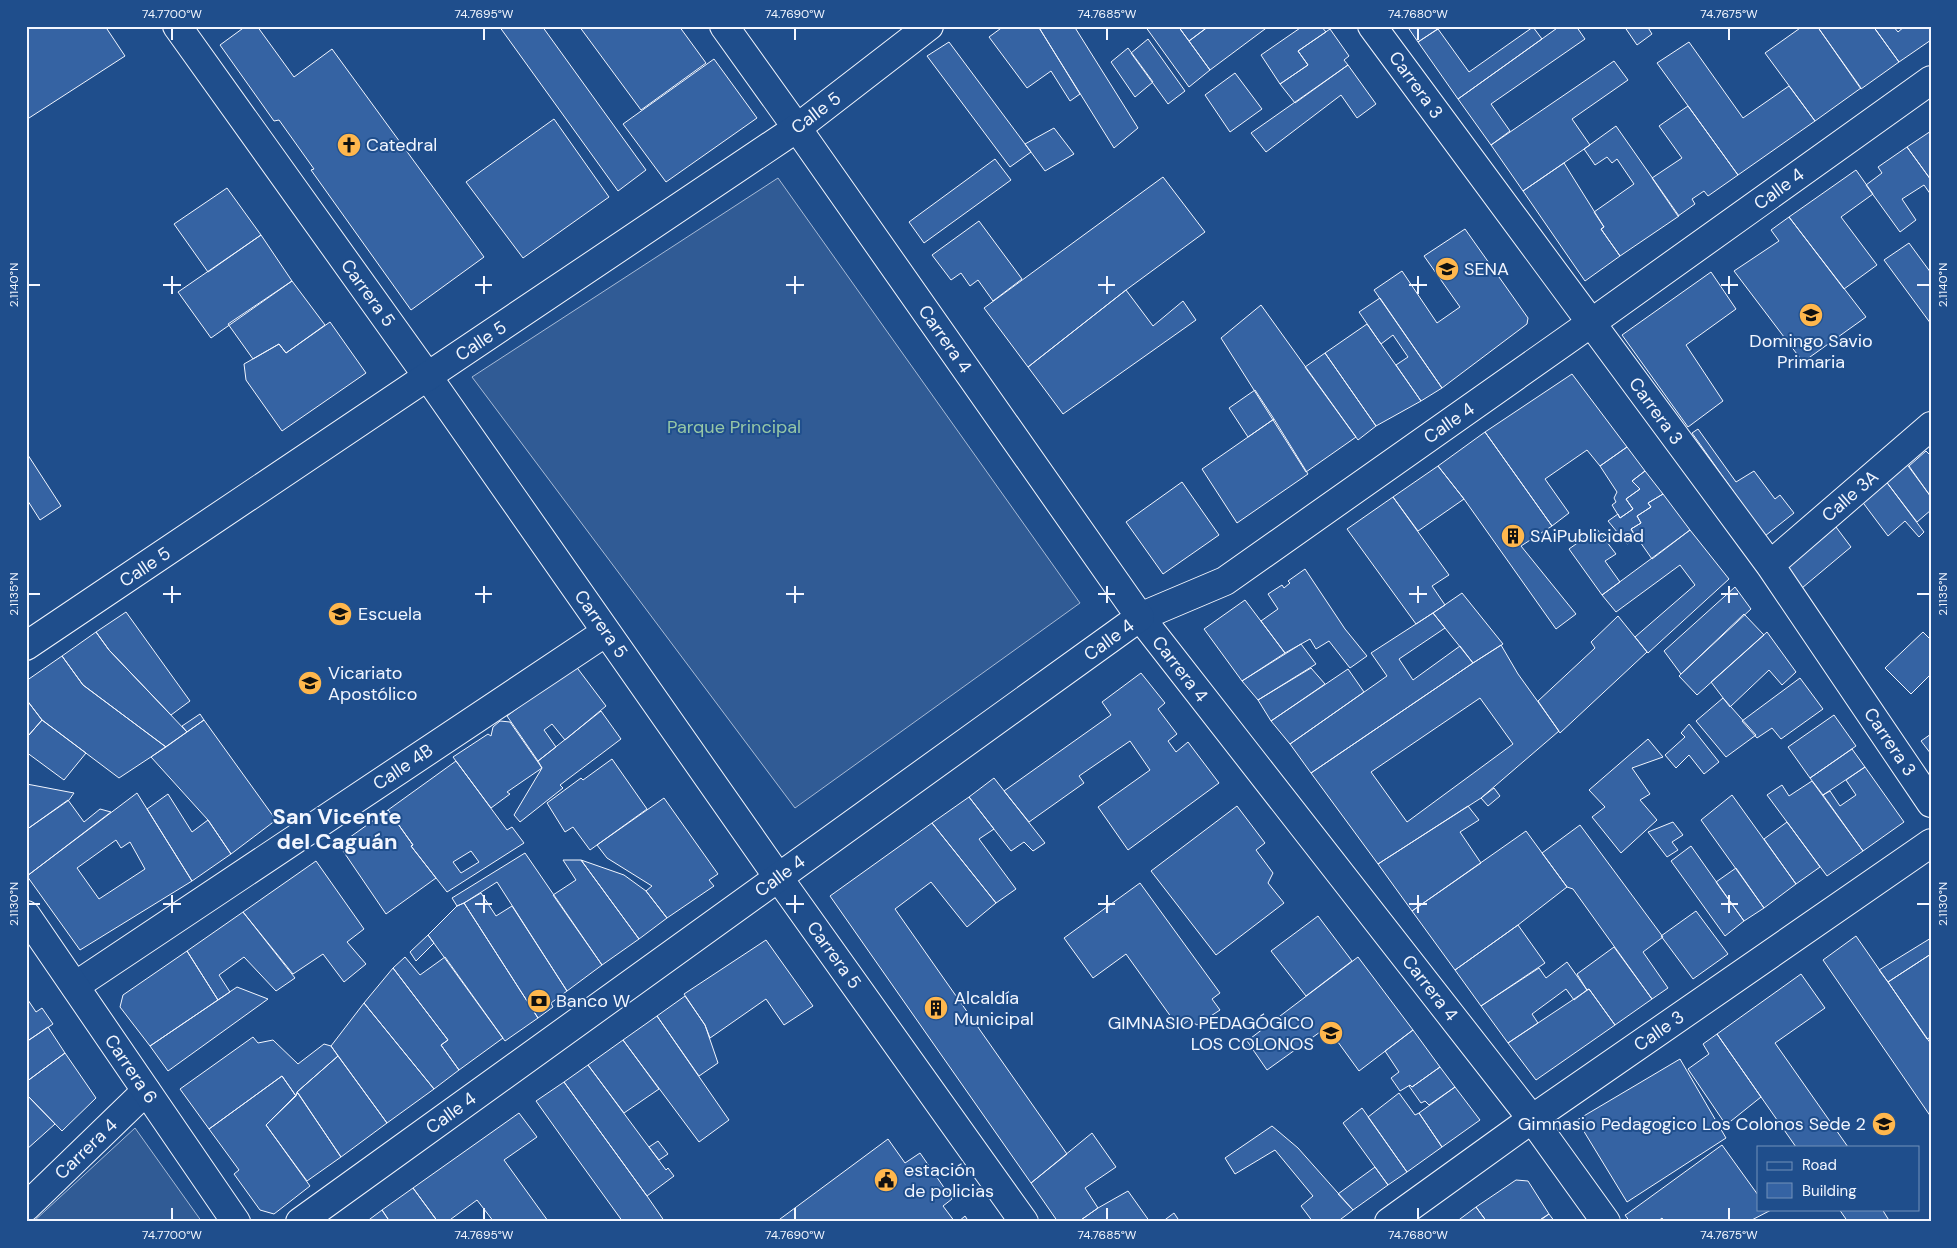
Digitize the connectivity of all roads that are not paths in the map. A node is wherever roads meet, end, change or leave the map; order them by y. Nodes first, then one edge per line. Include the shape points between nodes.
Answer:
1 (177, 26) edge
2 (724, 26) edge
3 (928, 26) edge
4 (1372, 26) edge
5 (1931, 80) edge
6 (797, 128) junction
7 (1591, 323) junction
8 (428, 376) junction
9 (1931, 426) edge
10 (1770, 565) junction
11 (1140, 617) junction
12 (606, 632) junction
13 (26, 646) edge
14 (1931, 802) edge
15 (1931, 842) edge
16 (778, 877) junction
17 (26, 915) edge
18 (75, 986) junction
19 (146, 1091) junction
20 (1532, 1119) junction
21 (26, 1207) edge
22 (236, 1222) edge
23 (300, 1222) edge
24 (1024, 1222) edge
25 (1389, 1222) edge
26 (1606, 1222) edge

1 - 8 street, Carrera 5
2 - 6 street, Carrera 4
3 - 6 street, Calle 5
4 - 7 street, Carrera 3
5 - 7 street, Calle 4
6 - 8 street, Calle 5
6 - 11 street, Carrera 4
7 - 10 street, Carrera 3
7 - 11 street, Calle 4 via 1226,581
8 - 12 street, Carrera 5
8 - 13 street, Calle 5
9 - 10 street, Calle 3A
10 - 14 street, Carrera 3
11 - 16 street, Calle 4
11 - 20 street, Carrera 4
12 - 16 street, Carrera 5
12 - 18 street, Calle 4B
15 - 20 street, Calle 3
16 - 23 street, Calle 4
16 - 24 street, Carrera 5
17 - 18 street, Carrera 6
18 - 19 street, Carrera 6
19 - 21 street, Carrera 4
19 - 22 street, Carrera 6
20 - 25 street, Calle 3
20 - 26 street, Carrera 4

